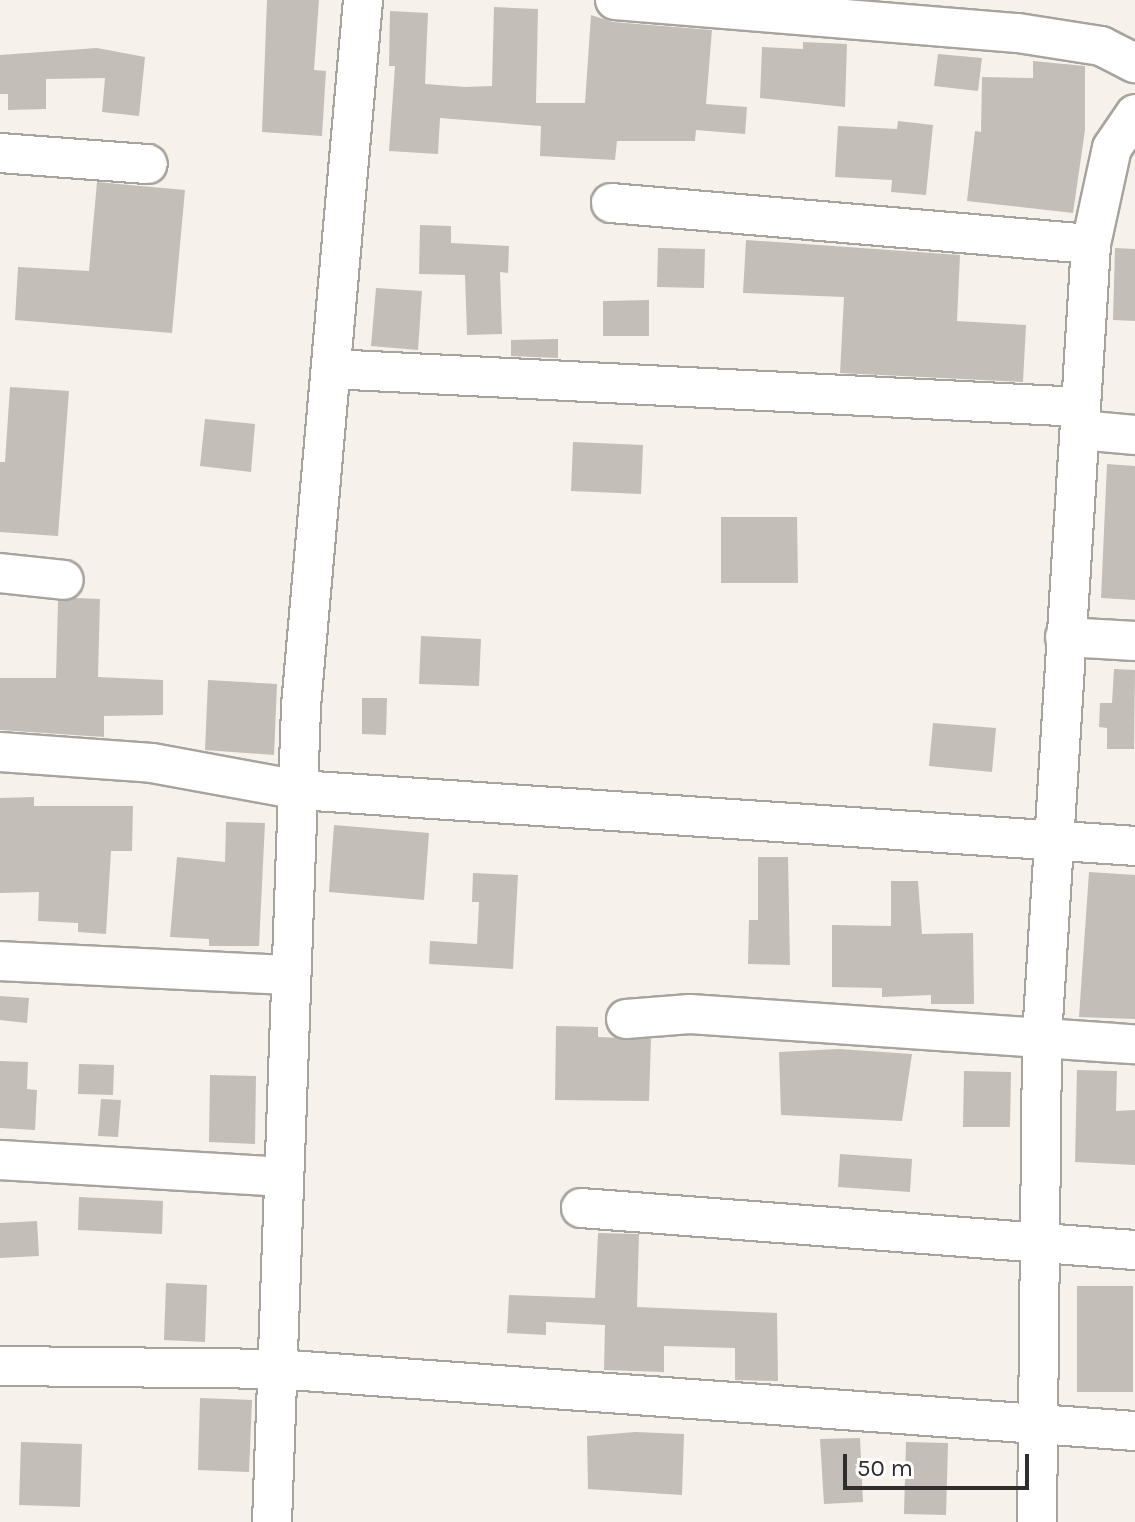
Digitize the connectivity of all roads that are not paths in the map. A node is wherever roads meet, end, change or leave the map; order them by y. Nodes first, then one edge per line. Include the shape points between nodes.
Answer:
1 (363, 0) edge
2 (615, 0) edge
3 (1135, 63) edge
4 (1135, 114) edge
5 (0, 153) edge
6 (148, 164) dead end
7 (611, 203) dead end
8 (1091, 244) junction
9 (331, 369) junction
10 (1081, 418) junction
11 (1135, 435) edge
12 (0, 573) edge
13 (64, 580) dead end
14 (1065, 637) junction
15 (1135, 641) edge
16 (0, 752) edge
17 (299, 790) junction
18 (1056, 840) junction
19 (1135, 846) edge
20 (0, 961) edge
21 (289, 975) junction
22 (626, 1019) dead end
23 (1042, 1037) junction
24 (1135, 1044) edge
25 (0, 1160) edge
26 (282, 1177) junction
27 (581, 1208) dead end
28 (1039, 1246) junction
29 (1135, 1250) edge
30 (0, 1366) edge
31 (276, 1369) junction
32 (1039, 1424) junction
33 (1135, 1431) edge
34 (272, 1522) edge
35 (1037, 1522) edge

1 - 9 street
2 - 3 street via 1018,33 1101,46
4 - 8 street via 1112,148
5 - 6 street
7 - 8 street
8 - 10 street
9 - 10 street
9 - 17 street via 301,706
10 - 11 street
10 - 14 street
12 - 13 street
14 - 15 street
14 - 18 street
16 - 17 street via 152,763
17 - 18 street
17 - 21 street
18 - 19 street
18 - 23 street
20 - 21 street
21 - 26 street
22 - 23 street via 690,1014
23 - 24 street
23 - 28 street
25 - 26 street
26 - 31 street
27 - 28 street
28 - 29 street
28 - 32 street
30 - 31 street
31 - 32 street
31 - 34 street
32 - 33 street
32 - 35 street

